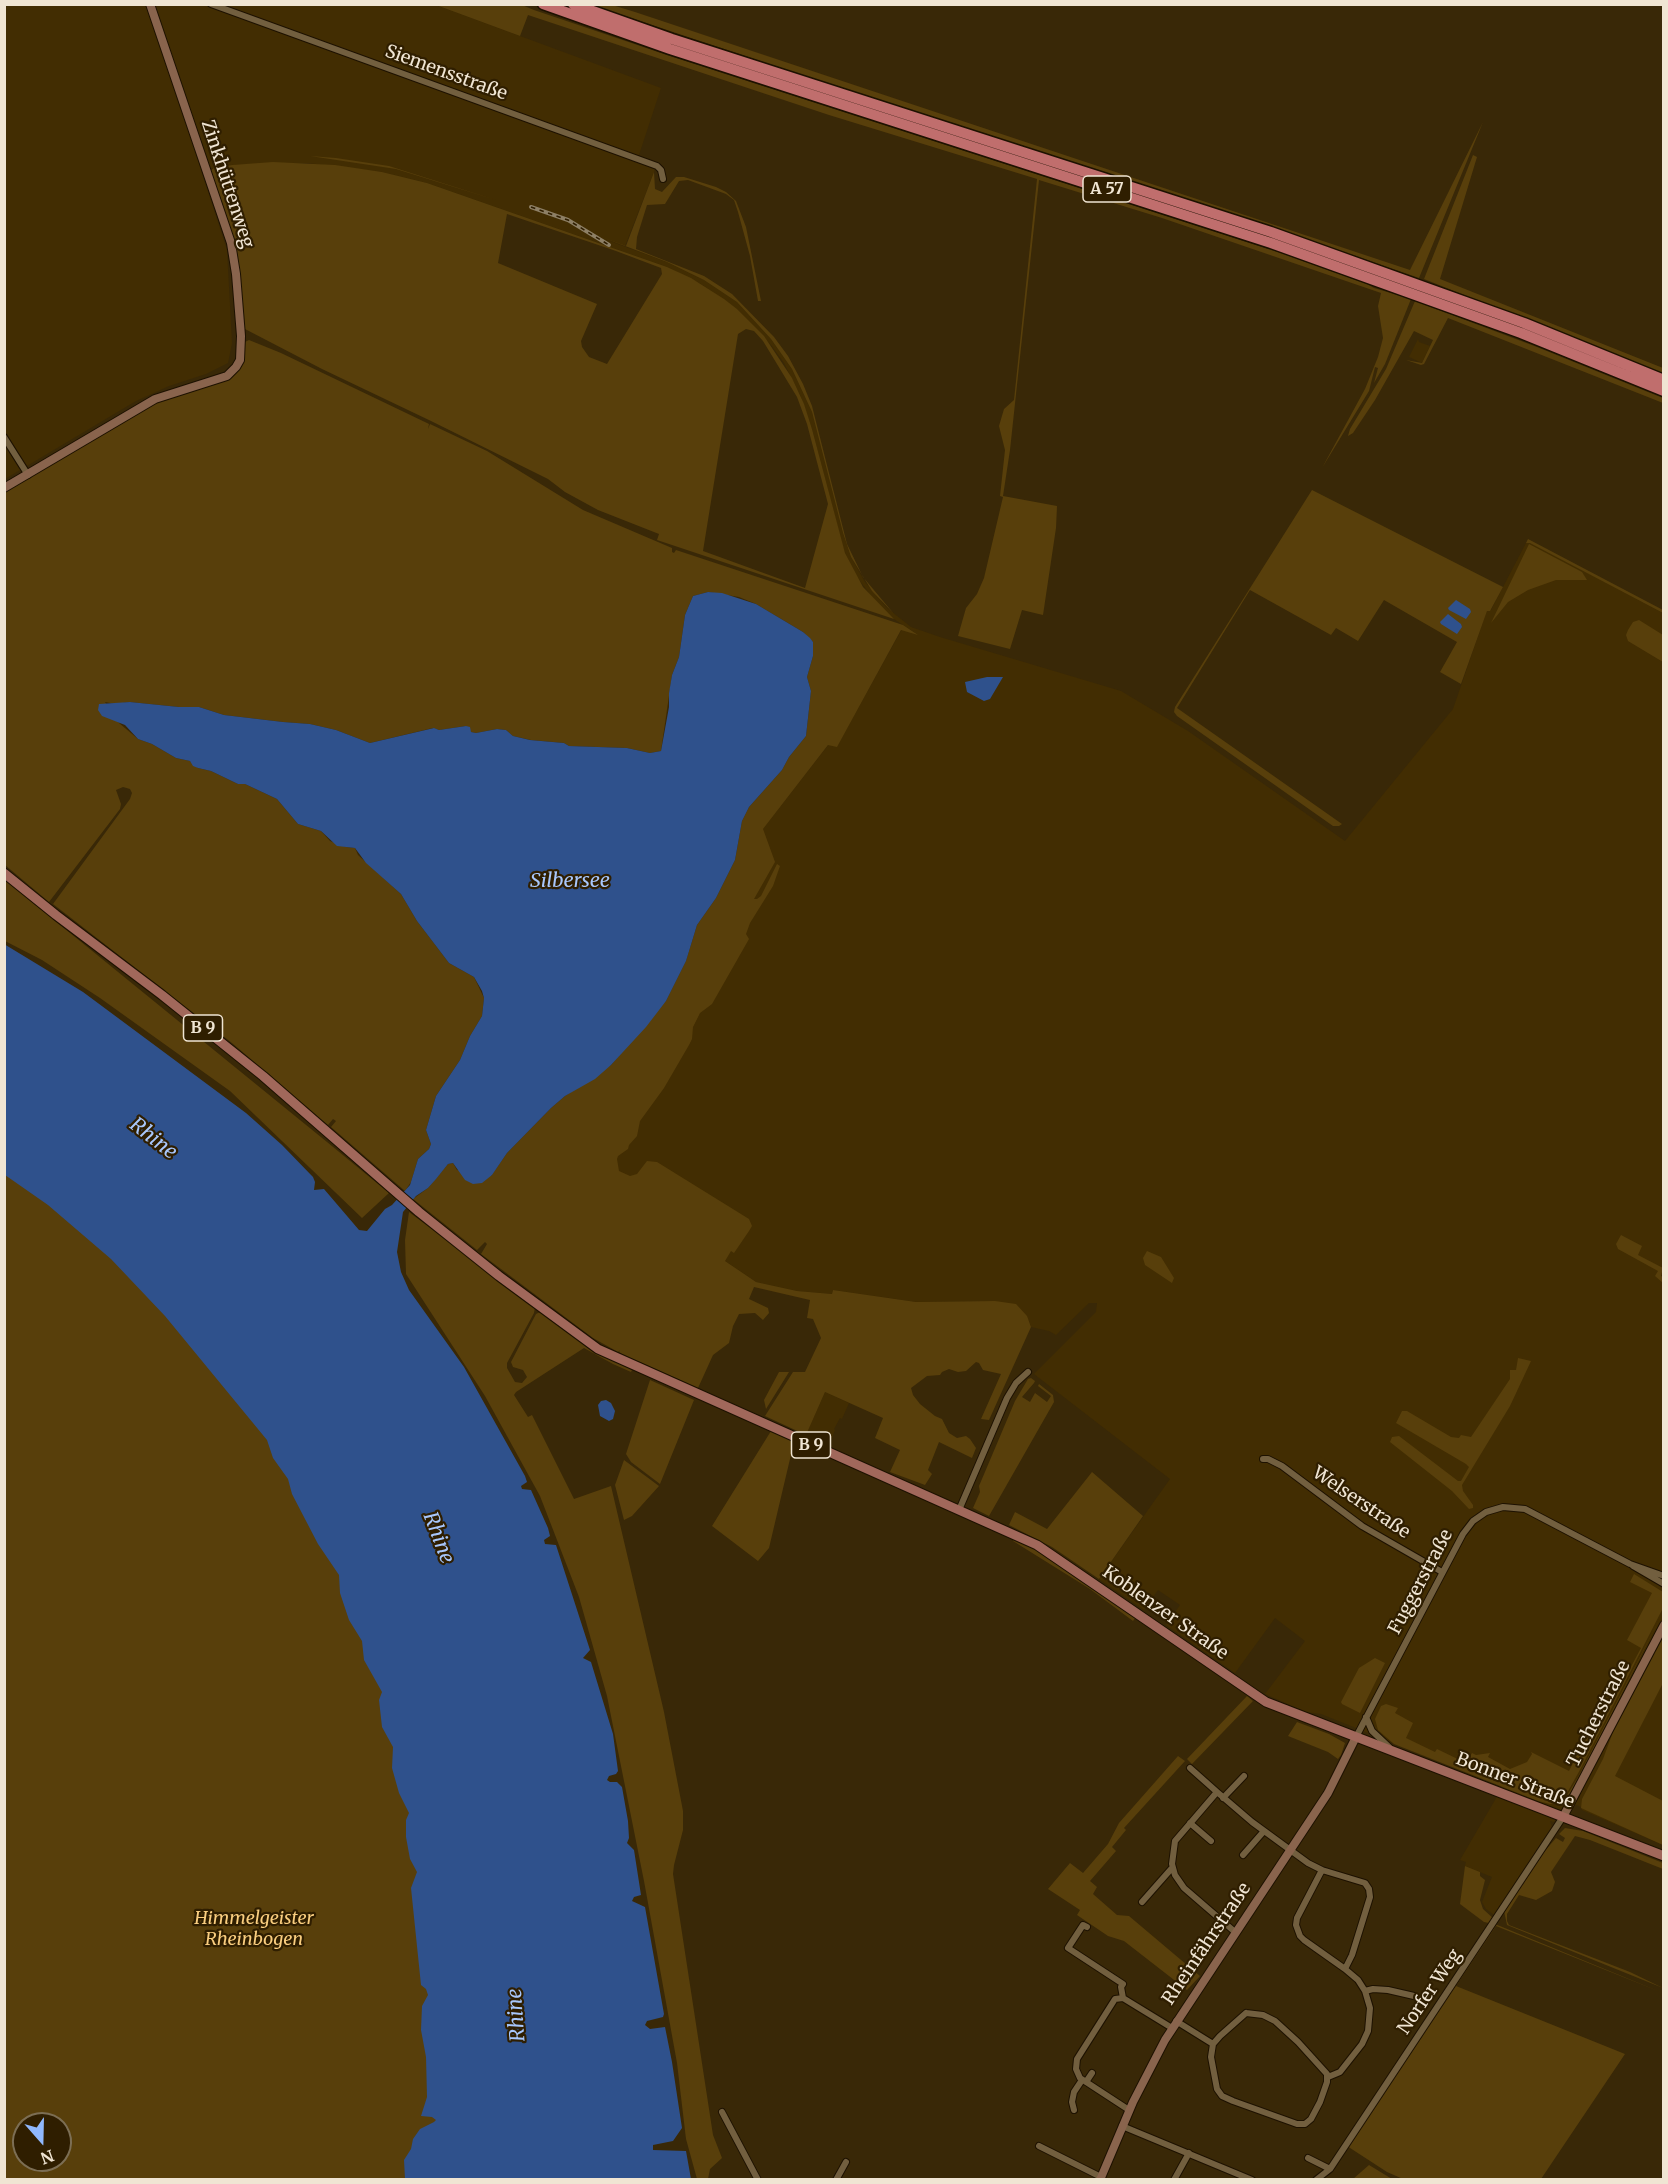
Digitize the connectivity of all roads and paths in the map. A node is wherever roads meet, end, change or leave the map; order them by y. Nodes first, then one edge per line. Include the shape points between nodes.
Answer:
1 (150, 4) edge
2 (211, 4) edge
3 (543, 4) edge
4 (573, 4) edge
5 (663, 179) dead end
6 (1664, 380) edge
7 (1664, 391) edge
8 (4, 437) edge
9 (28, 475) junction
10 (4, 488) edge
11 (4, 873) edge
12 (1028, 1372) dead end
13 (1263, 1459) dead end
14 (959, 1510) junction
15 (1630, 1564) junction
16 (1442, 1572) junction
17 (1664, 1576) edge
18 (1664, 1584) edge
19 (1664, 1625) edge
20 (1366, 1718) junction
21 (1356, 1737) junction
22 (1395, 1752) junction
23 (1190, 1768) dead end
24 (1244, 1776) dead end
25 (1217, 1792) junction
26 (1223, 1798) junction
27 (1563, 1817) junction
28 (1190, 1823) junction
29 (1264, 1831) junction
30 (1211, 1841) dead end
31 (1290, 1849) junction
32 (1243, 1855) dead end
33 (1664, 1856) edge
34 (1172, 1868) junction
35 (1322, 1870) junction
36 (1142, 1902) dead end
37 (1087, 1927) dead end
38 (1235, 1932) junction
39 (1345, 1969) junction
40 (1122, 1984) junction
41 (1129, 1988) dead end
42 (1365, 1991) junction
43 (1414, 1996) dead end
44 (1123, 1998) junction
45 (1174, 2024) junction
46 (1213, 2044) junction
47 (1092, 2073) dead end
48 (1328, 2077) junction
49 (1084, 2081) junction
50 (1074, 2109) dead end
51 (1129, 2110) junction
52 (722, 2112) dead end
53 (1122, 2126) junction
54 (1039, 2146) dead end
55 (1189, 2153) junction
56 (1308, 2157) dead end
57 (846, 2162) dead end
58 (1330, 2169) junction
59 (1101, 2178) edge
60 (758, 2180) edge
61 (836, 2180) edge
62 (1174, 2180) edge
63 (1252, 2180) edge
64 (1316, 2180) edge

1 - 9 street, Zinkhüttenweg via 231,243 240,360 227,376 155,399
2 - 5 street, Siemensstraße via 657,166
3 - 7 highway, A 57 via 670,49 1282,247 1510,329
4 - 6 highway, A 57 via 1271,232 1524,323
8 - 9 street
9 - 10 street, Zinkhüttenweg
11 - 14 main road, Koblenzer Straße / B 9 via 234,1052 419,1212 590,1344
12 - 14 street via 1007,1398
13 - 16 street, Welserstraße via 1283,1467 1362,1526
14 - 21 main road, Koblenzer Straße / B 9 via 1047,1551 1266,1702
15 - 16 street, Fuggerstraße via 1532,1512 1503,1507 1486,1512 1469,1525
15 - 17 street, Fuggerstraße
15 - 18 street, Fuggerstraße
16 - 20 street, Fuggerstraße
19 - 27 street, Tucherstraße
20 - 21 street, Fuggerstraße
20 - 22 street via 1377,1737
21 - 22 main road, Bonner Straße / B 9
21 - 31 street, Rheinfährstraße via 1328,1793
22 - 27 main road, Bonner Straße / B 9
23 - 25 street
24 - 26 street
25 - 26 street
25 - 28 street
26 - 29 street
27 - 33 main road, Bonner Straße / B 9
27 - 58 street, Norfer Weg
28 - 30 street
28 - 34 street via 1174,1844
29 - 31 street
29 - 32 street
31 - 35 street
31 - 38 street, Rheinfährstraße
34 - 36 street
34 - 38 street via 1184,1888
35 - 39 street via 1296,1925 1300,1936
35 - 39 street via 1361,1881 1369,1891
37 - 40 street via 1083,1925 1068,1948
38 - 45 street, Rheinfährstraße
39 - 42 street
40 - 41 street
40 - 44 street
42 - 43 street via 1388,1990
42 - 48 street via 1370,2013 1366,2036 1340,2072
44 - 45 street
44 - 49 street via 1116,2000 1077,2059 1076,2069
45 - 46 street
45 - 51 street, Rheinfährstraße
46 - 48 street via 1241,2016 1259,2014 1283,2027
46 - 48 street via 1214,2082 1222,2096 1299,2125 1311,2119
47 - 49 street
49 - 50 street via 1074,2092
49 - 51 street
51 - 53 street, Rheinfährstraße
52 - 60 street
53 - 55 street
53 - 59 street, Rheinfährstraße
54 - 59 street, Rheinfährstraße
55 - 62 street
55 - 63 street
56 - 58 street
57 - 61 street
58 - 64 street, Norfer Weg

